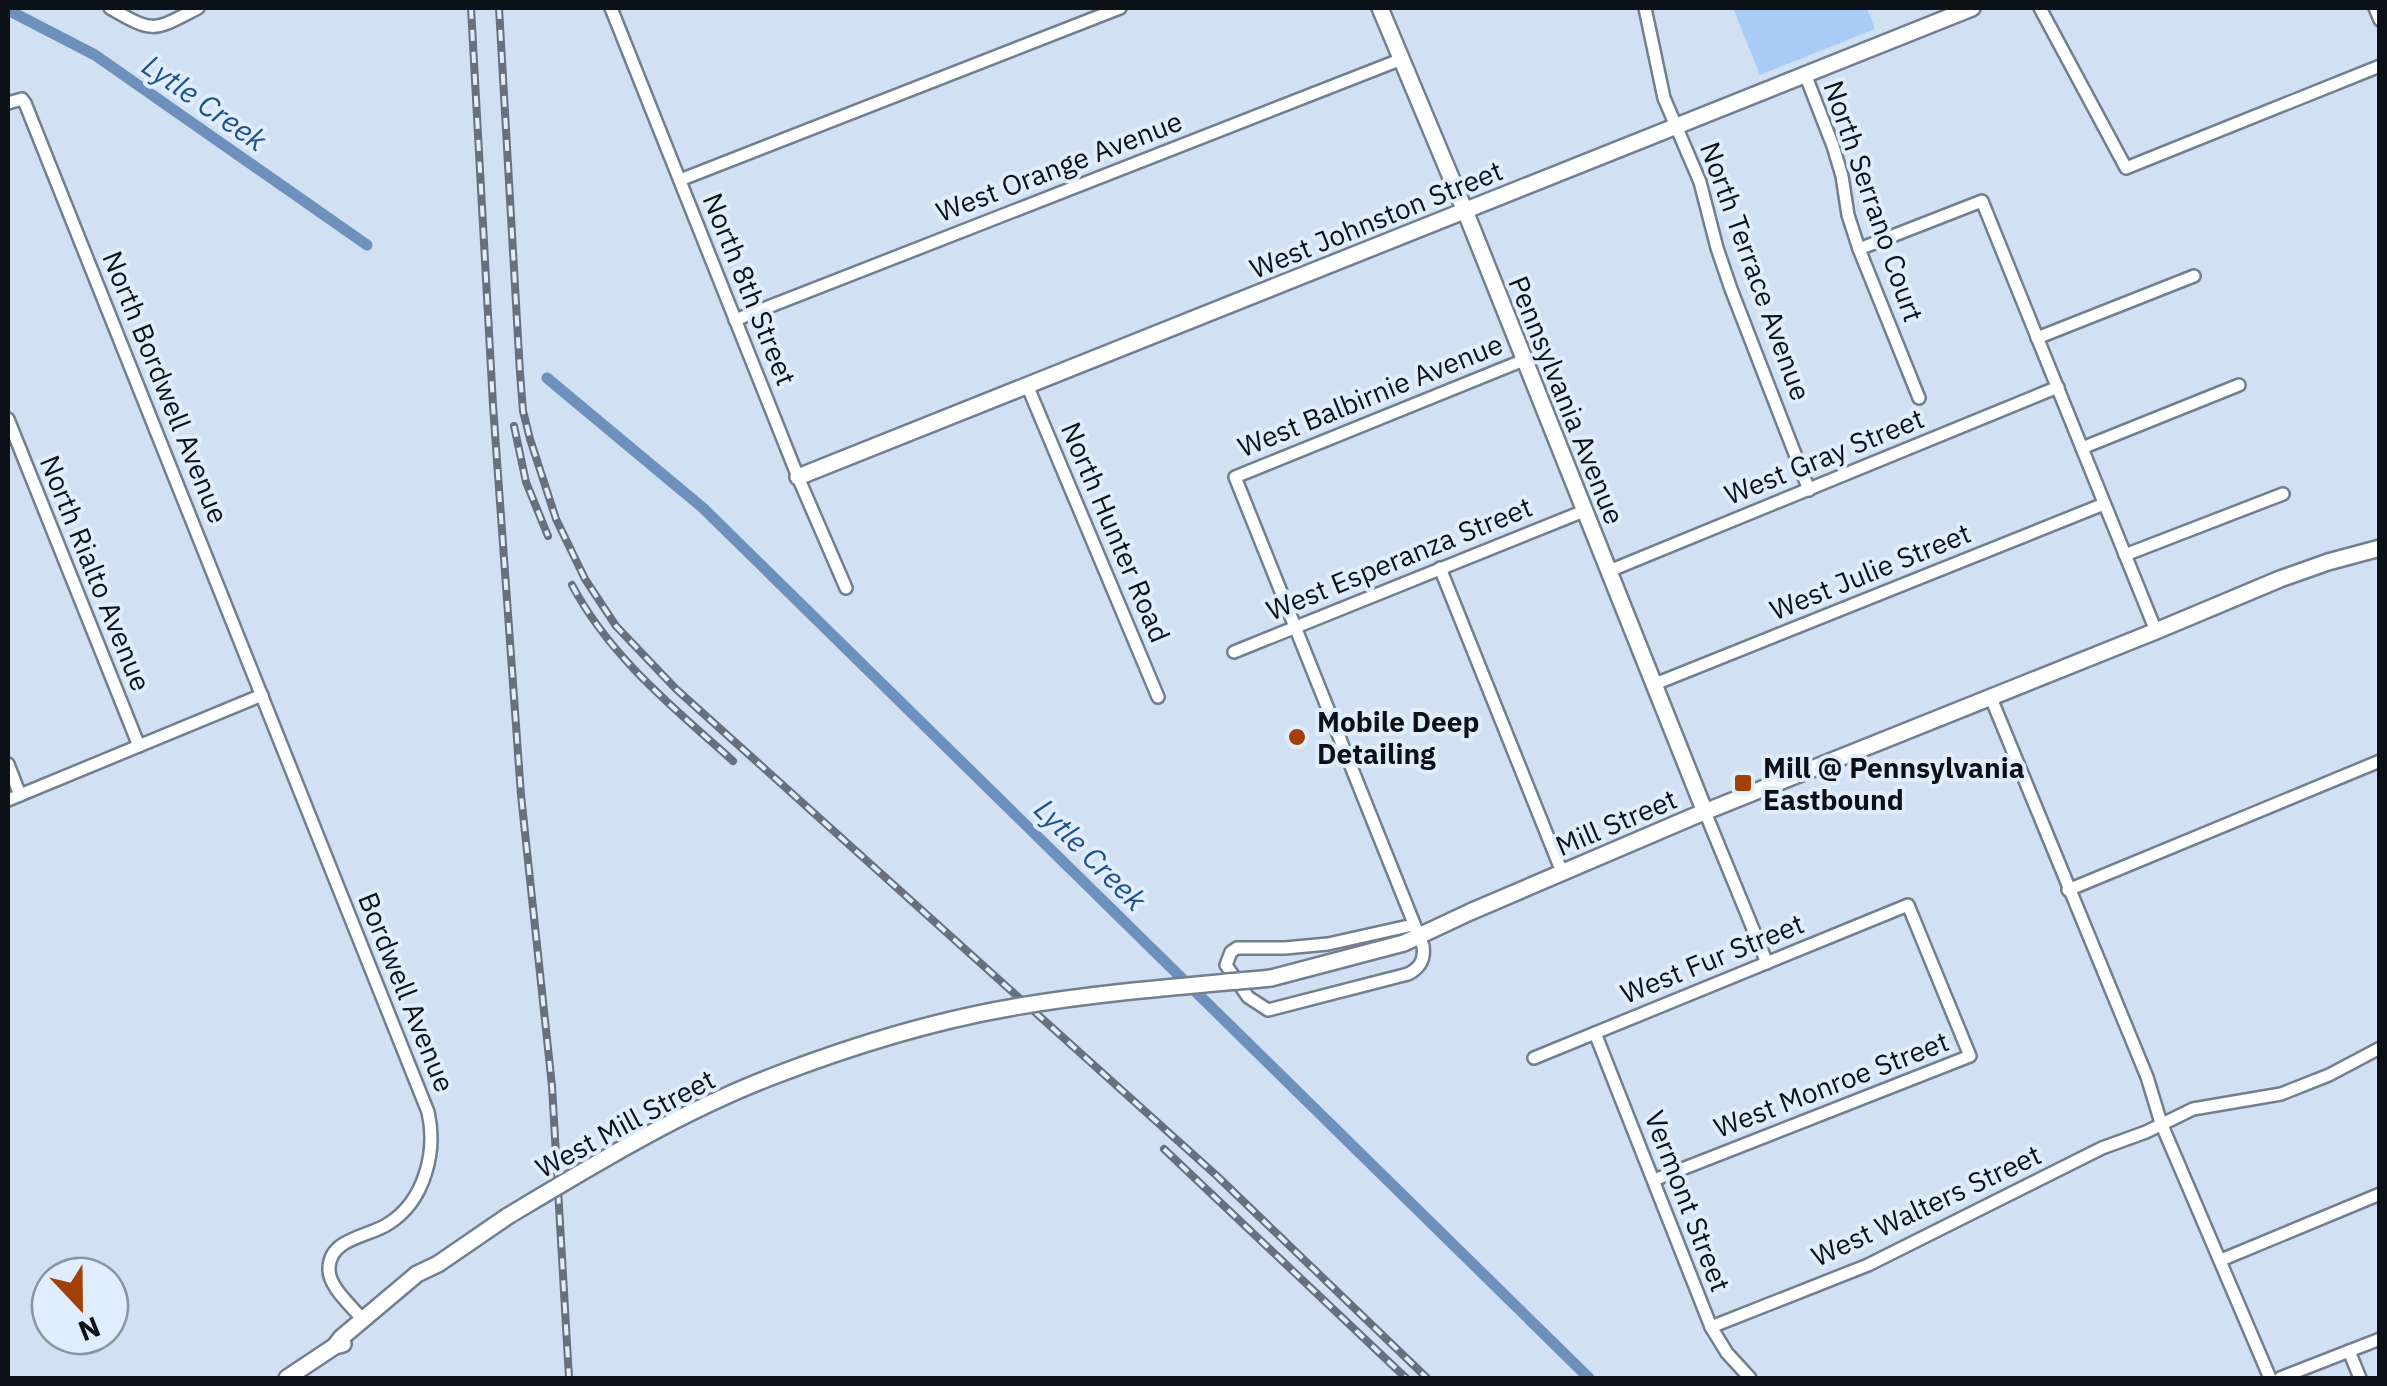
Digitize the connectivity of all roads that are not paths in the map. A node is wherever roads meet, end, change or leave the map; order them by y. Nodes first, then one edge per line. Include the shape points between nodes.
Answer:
1 (110, 8) edge
2 (198, 8) edge
3 (611, 8) edge
4 (1120, 8) edge
5 (1380, 8) edge
6 (1645, 8) edge
7 (1972, 8) edge
8 (2040, 8) edge
9 (2376, 8) edge
10 (2380, 20) edge
11 (1402, 59) junction
12 (2380, 66) edge
13 (1804, 74) junction
14 (8, 104) edge
15 (1677, 126) junction
16 (680, 180) junction
17 (1465, 210) junction
18 (1859, 249) junction
19 (2194, 276) dead end
20 (735, 320) junction
21 (2037, 338) junction
22 (1524, 360) junction
23 (1028, 385) junction
24 (2238, 385) dead end
25 (2058, 387) junction
26 (1918, 398) dead end
27 (8, 419) edge
28 (2082, 448) junction
29 (798, 477) junction
30 (1810, 490) junction
31 (2283, 494) dead end
32 (2104, 504) junction
33 (1584, 511) junction
34 (2380, 548) edge
35 (2125, 555) junction
36 (1440, 568) junction
37 (1609, 571) junction
38 (846, 588) dead end
39 (1295, 627) junction
40 (2156, 632) junction
41 (1234, 652) dead end
42 (1655, 684) junction
43 (262, 695) junction
44 (1158, 698) dead end
45 (1991, 698) junction
46 (139, 746) junction
47 (2380, 761) edge
48 (8, 764) edge
49 (14, 797) edge
50 (1705, 812) junction
51 (1562, 872) junction
52 (2068, 890) junction
53 (1416, 931) junction
54 (1767, 963) junction
55 (1595, 1033) junction
56 (2380, 1048) edge
57 (848, 1049) joint
58 (1970, 1056) joint
59 (1534, 1058) dead end
60 (2161, 1123) junction
61 (1654, 1180) junction
62 (2380, 1194) edge
63 (2221, 1260) junction
64 (438, 1264) junction
65 (364, 1320) junction
66 (1711, 1327) junction
67 (2380, 1339) edge
68 (336, 1346) junction
69 (2349, 1351) junction
70 (287, 1378) edge
71 (1750, 1378) edge
72 (2270, 1378) edge
73 (2280, 1378) edge
74 (2360, 1378) edge

1 - 2 street via 159,28
3 - 16 street, North 8th Street
4 - 16 street
5 - 11 main road, Pennsylvania Avenue
6 - 15 street, North Terrace Avenue via 1660,87
7 - 13 main road, West Johnston Street
8 - 12 street via 2126,168
9 - 10 street
11 - 17 main road, Pennsylvania Avenue
11 - 20 street, West Orange Avenue
13 - 15 main road, West Johnston Street
13 - 18 street, North Serrano Court via 1833,146
14 - 43 street, North Bordwell Avenue via 22,100
15 - 17 main road, West Johnston Street
15 - 30 street, North Terrace Avenue via 1731,289
16 - 20 street, North 8th Street
17 - 22 main road, Pennsylvania Avenue
17 - 23 main road, West Johnston Street
18 - 21 street via 1982,201
18 - 26 street, North Serrano Court
19 - 21 street
20 - 29 street, North 8th Street
21 - 25 street
22 - 33 main road, Pennsylvania Avenue
22 - 39 street, West Balbirnie Avenue via 1235,477
23 - 29 main road, West Johnston Street
23 - 44 street, North Hunter Road
24 - 28 street
25 - 28 street
25 - 30 street, West Gray Street
27 - 46 street, North Rialto Avenue
28 - 32 street
29 - 38 street, North 8th Street
30 - 37 street, West Gray Street
31 - 35 street
32 - 35 street
32 - 42 street, West Julie Street
33 - 36 street, West Esperanza Street
33 - 37 main road, Pennsylvania Avenue
34 - 40 main road, Mill Street via 2280,579
35 - 40 street
36 - 39 street, West Esperanza Street
36 - 51 street
37 - 42 main road, Pennsylvania Avenue
39 - 41 street, West Esperanza Street
39 - 53 street
40 - 45 main road, Mill Street
42 - 50 main road, Pennsylvania Avenue
43 - 46 street
43 - 65 street, Bordwell Avenue via 433,1131 432,1154 412,1201 392,1222 334,1252 328,1270 334,1285
45 - 50 main road, Mill Street
45 - 52 street
46 - 49 street
47 - 52 street
48 - 49 street
50 - 51 main road, Mill Street
50 - 54 street
51 - 53 main road, Mill Street
52 - 60 street
53 - 53 street via 1424,954 1415,970 1268,1010 1248,997 1226,965 1237,948
53 - 57 main road, Mill Street, bridge via 1404,943 1271,978 1018,1006
54 - 55 street, West Fur Street
54 - 58 street, West Fur Street via 1908,905
55 - 59 street, West Fur Street
55 - 61 street, Vermont Street
56 - 60 street, West Walters Street via 2281,1094 2214,1104
57 - 64 main road, West Mill Street, bridge via 690,1112
58 - 61 street, West Monroe Street
60 - 63 street
60 - 66 street, West Walters Street via 1868,1265
61 - 66 street, Vermont Street
62 - 63 street
63 - 72 street
64 - 65 main road, West Mill Street
64 - 68 main road, West Mill Street via 349,1342
65 - 68 main road, West Mill Street
66 - 71 street, Vermont Street
67 - 69 street
68 - 70 main road, West Mill Street
69 - 73 street
69 - 74 street

